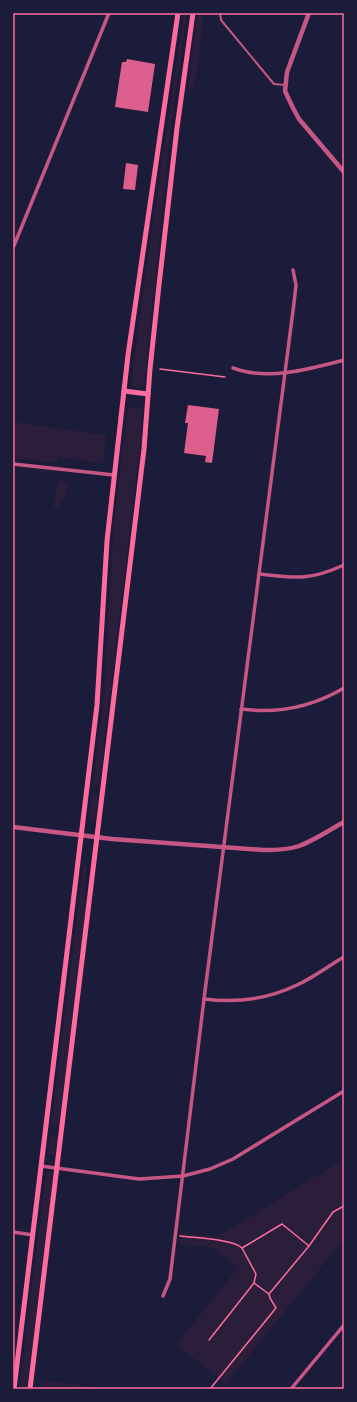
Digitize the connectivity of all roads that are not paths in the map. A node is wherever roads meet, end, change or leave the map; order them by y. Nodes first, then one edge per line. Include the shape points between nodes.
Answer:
1 (109, 13) edge
2 (178, 13) edge
3 (193, 13) edge
4 (220, 13) edge
5 (309, 13) edge
6 (285, 85) junction
7 (344, 172) edge
8 (13, 248) edge
9 (293, 270) dead end
10 (344, 360) edge
11 (233, 368) dead end
12 (284, 372) junction
13 (124, 391) junction
14 (148, 394) junction
15 (13, 464) edge
16 (114, 475) junction
17 (344, 565) edge
18 (259, 574) junction
19 (344, 688) edge
20 (241, 709) junction
21 (344, 822) edge
22 (13, 827) edge
23 (81, 835) junction
24 (97, 837) junction
25 (223, 848) junction
26 (344, 957) edge
27 (204, 999) junction
28 (344, 1091) edge
29 (41, 1166) junction
30 (57, 1168) junction
31 (183, 1176) junction
32 (13, 1232) edge
33 (33, 1235) junction
34 (163, 1296) dead end
35 (344, 1325) edge
36 (14, 1389) edge
37 (30, 1389) edge
38 (291, 1389) edge

1 - 8 street
2 - 13 main road
3 - 14 main road via 177,128
4 - 6 lane via 221,20 274,84
5 - 6 street via 286,72
6 - 7 street via 287,96 300,119
9 - 12 street via 296,285
10 - 12 street
11 - 12 street via 251,374
12 - 18 street
13 - 14 main road
13 - 16 main road
14 - 24 main road via 144,449
15 - 16 street
16 - 23 main road via 105,565 98,697
17 - 18 street via 310,577
18 - 20 street
19 - 20 street via 315,702 292,708 272,711
20 - 25 street
21 - 25 street via 298,846 281,850
22 - 23 street
23 - 24 street
23 - 29 main road
24 - 25 street
24 - 30 main road
25 - 27 street
26 - 27 street via 297,985 266,996 229,1001
27 - 31 street
28 - 31 street via 233,1159 210,1169
29 - 30 street
29 - 33 main road
30 - 31 street via 139,1179
30 - 37 main road
31 - 34 street via 170,1279
32 - 33 street
33 - 36 main road
35 - 38 street

